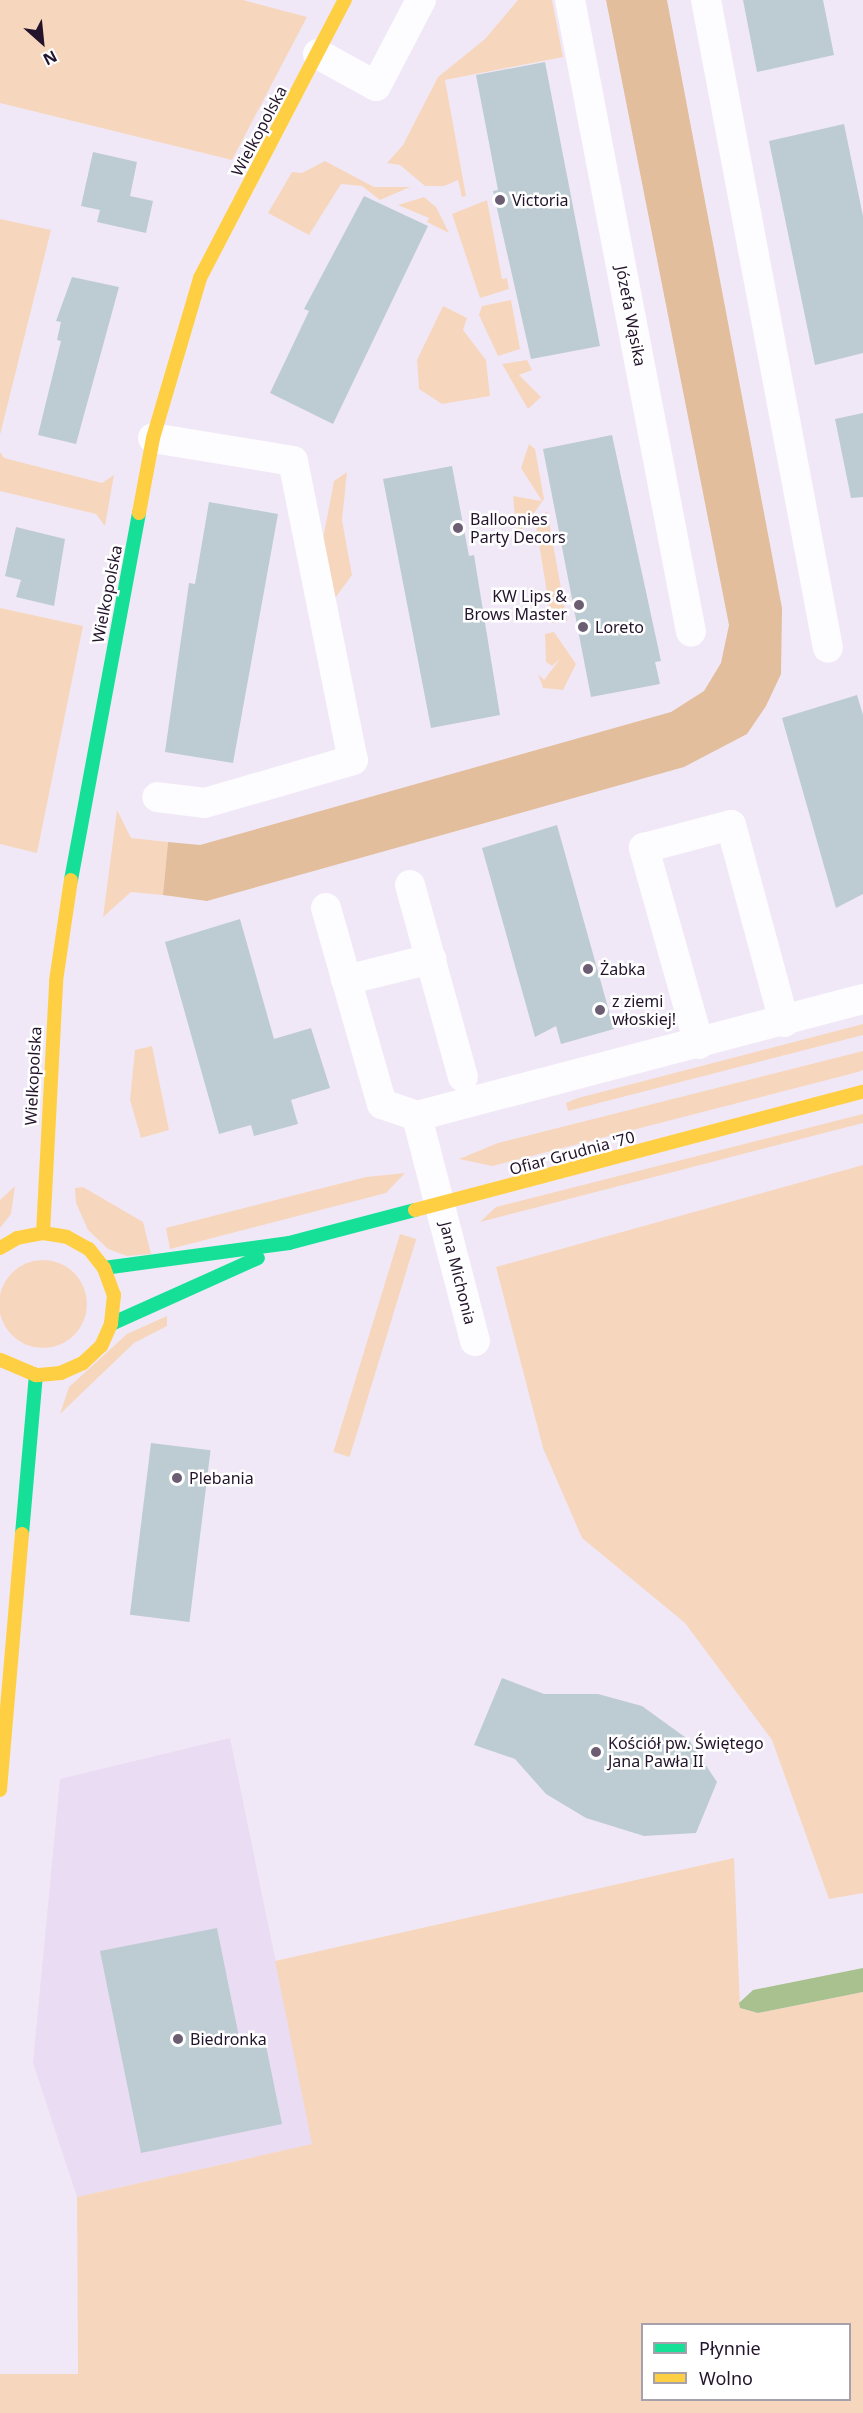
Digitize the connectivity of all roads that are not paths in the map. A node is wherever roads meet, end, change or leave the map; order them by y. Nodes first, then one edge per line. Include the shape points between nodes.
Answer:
1 (345, 0) edge
2 (421, 0) edge
3 (570, 0) edge
4 (706, 0) edge
5 (318, 54) junction
6 (153, 438) junction
7 (691, 632) dead end
8 (828, 648) dead end
9 (157, 797) dead end
10 (410, 885) dead end
11 (326, 909) dead end
12 (431, 959) junction
13 (346, 980) junction
14 (863, 999) edge
15 (784, 1022) junction
16 (699, 1044) junction
17 (463, 1077) dead end
18 (863, 1092) edge
19 (417, 1116) junction
20 (440, 1204) junction
21 (43, 1233) junction
22 (289, 1243) junction
23 (0, 1248) edge
24 (104, 1268) junction
25 (111, 1324) junction
26 (475, 1341) dead end
27 (0, 1359) edge
28 (36, 1375) junction
29 (0, 1790) edge

1 - 5 street, Wielkopolska
2 - 5 street via 376,86
3 - 7 street, Józefa Wąsika
4 - 8 street
5 - 6 street, Wielkopolska via 200,278
6 - 9 street via 293,461 353,760 205,803
6 - 21 street, Wielkopolska via 73,866 56,981
10 - 12 street
11 - 13 street
12 - 13 street
12 - 17 street
13 - 19 street via 382,1104
14 - 15 street
15 - 16 street
15 - 16 street via 731,825 644,848
16 - 19 street
18 - 20 street, Ofiar Grudnia '70
19 - 20 street, Jana Michonia
20 - 22 street, Ofiar Grudnia '70
20 - 26 street, Jana Michonia
21 - 23 street via 17,1238
21 - 24 street via 68,1237 89,1249
22 - 24 street, Ofiar Grudnia '70
22 - 25 street, Ofiar Grudnia '70
24 - 25 street via 114,1295
25 - 28 street via 101,1346 83,1363 61,1373
27 - 28 street
28 - 29 street

